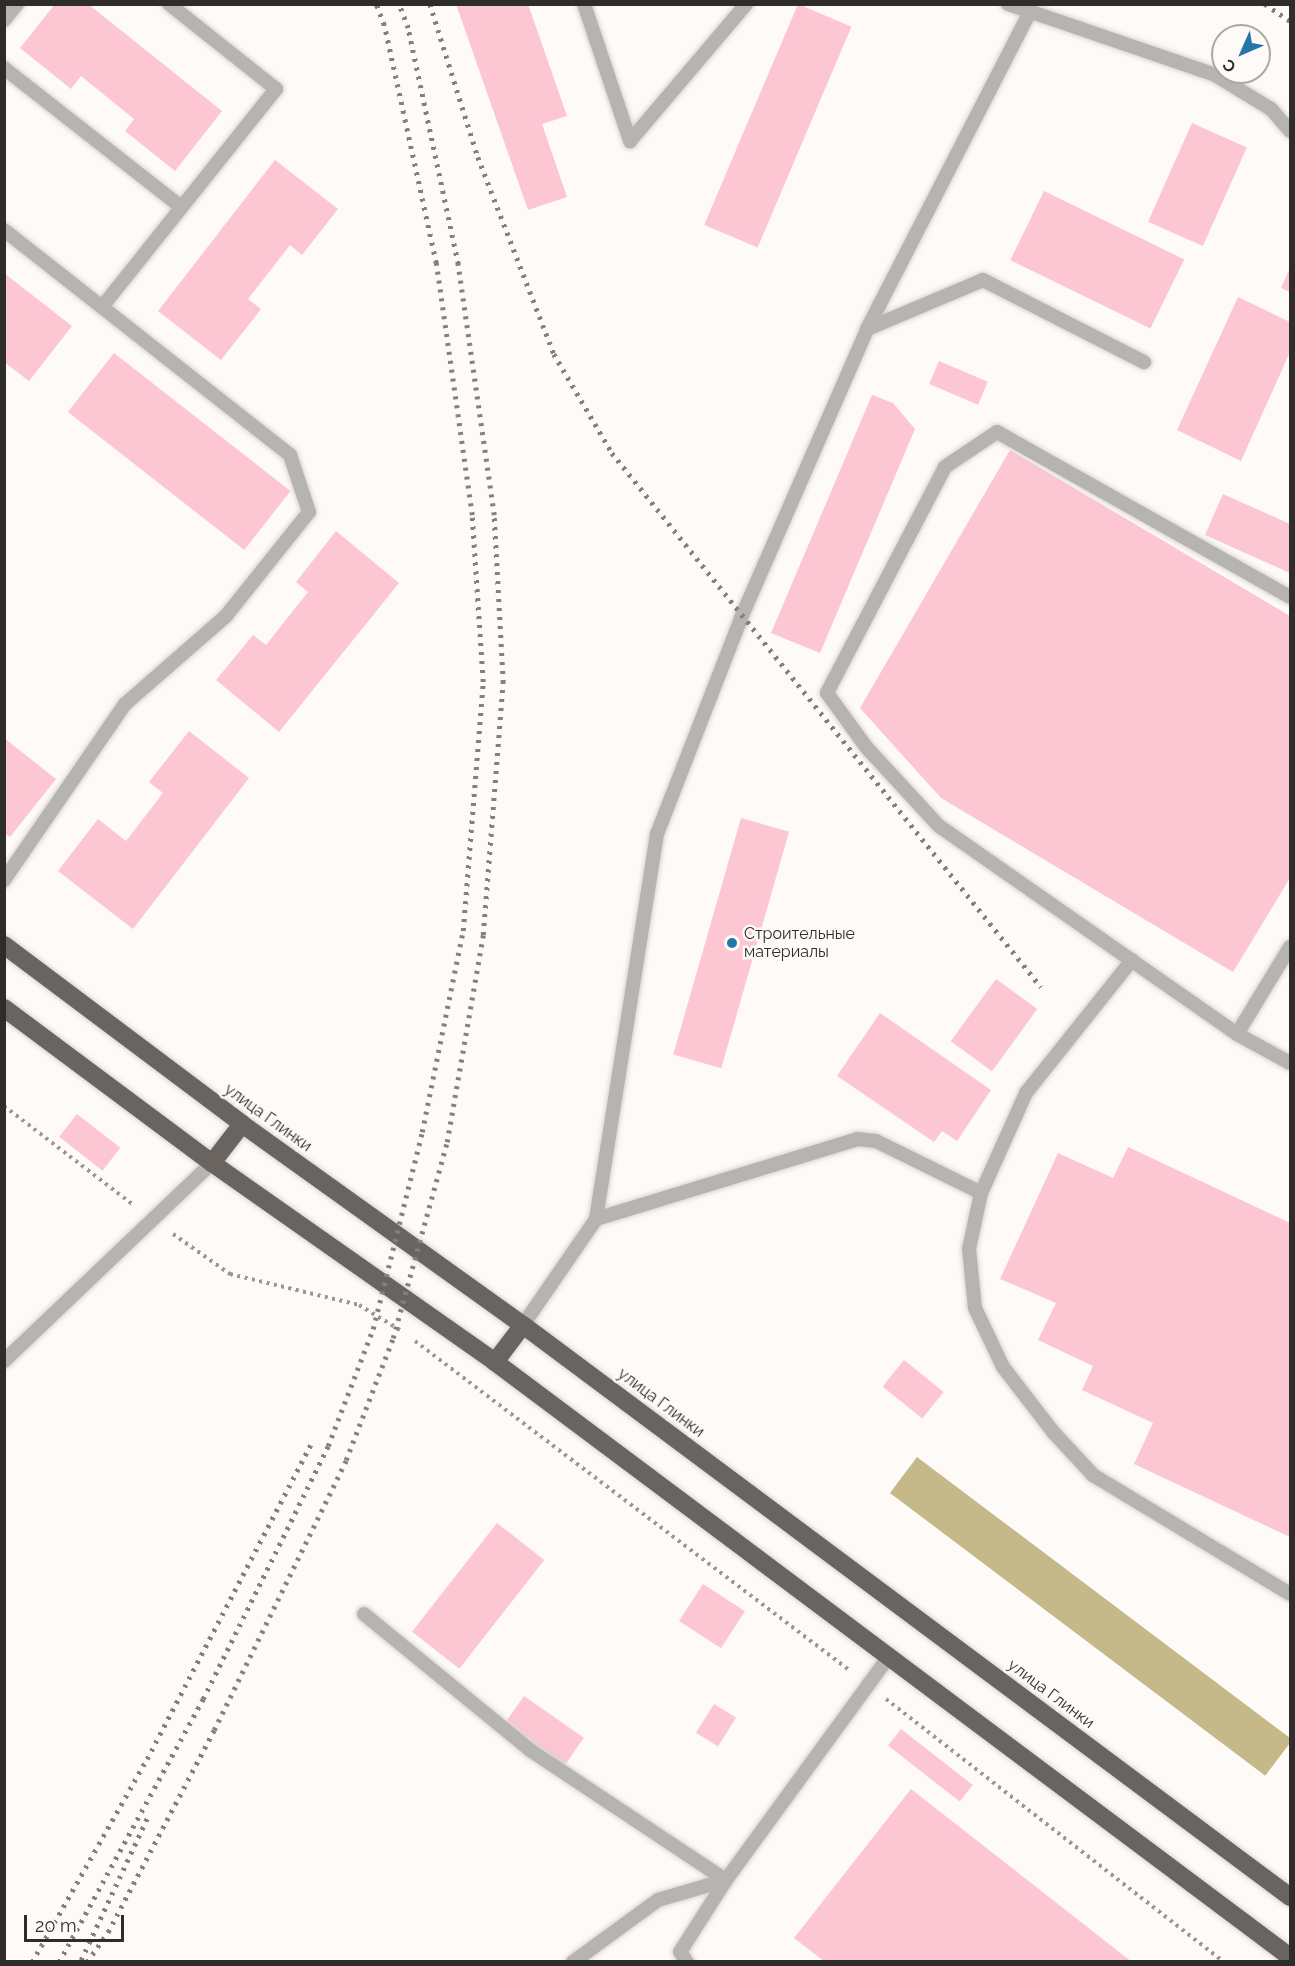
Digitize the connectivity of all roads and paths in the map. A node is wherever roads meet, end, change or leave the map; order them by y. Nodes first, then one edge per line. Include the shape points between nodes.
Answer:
1 (17, 4) edge
2 (169, 4) edge
3 (584, 4) edge
4 (746, 4) edge
5 (1008, 4) edge
6 (1030, 12) junction
7 (4, 20) edge
8 (4, 68) edge
9 (1290, 131) edge
10 (181, 207) junction
11 (4, 230) edge
12 (102, 307) junction
13 (867, 329) junction
14 (1144, 362) dead end
15 (1290, 597) edge
16 (4, 880) edge
17 (4, 945) edge
18 (1290, 947) edge
19 (1132, 960) junction
20 (4, 1008) edge
21 (1237, 1034) junction
22 (1290, 1063) edge
23 (4, 1106) edge
24 (242, 1124) junction
25 (212, 1163) junction
26 (981, 1193) junction
27 (596, 1219) junction
28 (155, 1221) junction
29 (523, 1325) junction
30 (4, 1361) edge
31 (495, 1362) junction
32 (1290, 1594) edge
33 (364, 1614) dead end
34 (890, 1654) junction
35 (867, 1684) junction
36 (726, 1880) junction
37 (1290, 1898) edge
38 (1290, 1957) edge
39 (680, 1958) edge
40 (573, 1962) edge
41 (1224, 1962) edge

1 - 7 lane
2 - 10 lane via 276,89
3 - 4 lane via 630,141
5 - 6 lane
6 - 9 lane via 1215,75 1271,110
6 - 13 lane
8 - 10 lane
10 - 12 lane
11 - 12 lane
12 - 16 lane via 290,455 309,512 226,616 125,704
13 - 14 lane via 983,280
13 - 27 lane via 741,618 657,834
15 - 19 lane via 997,432 945,467 826,693 867,748 939,826
17 - 24 highway, улица Глинки
18 - 21 lane
19 - 21 lane
19 - 26 lane via 1026,1093
20 - 25 highway
21 - 22 lane
23 - 28 path
24 - 25 highway
24 - 29 highway, улица Глинки
25 - 28 lane
25 - 31 highway
26 - 27 lane via 876,1142 857,1139
26 - 32 lane via 969,1249 975,1308 1003,1367 1074,1457 1113,1491
27 - 29 lane
28 - 30 lane
28 - 35 path via 230,1274 359,1305 405,1334
29 - 31 highway
29 - 37 highway, улица Глинки
31 - 34 highway
33 - 36 lane via 530,1750
34 - 35 lane
34 - 38 highway
35 - 36 lane
35 - 41 path
36 - 39 lane
36 - 40 lane via 658,1900

